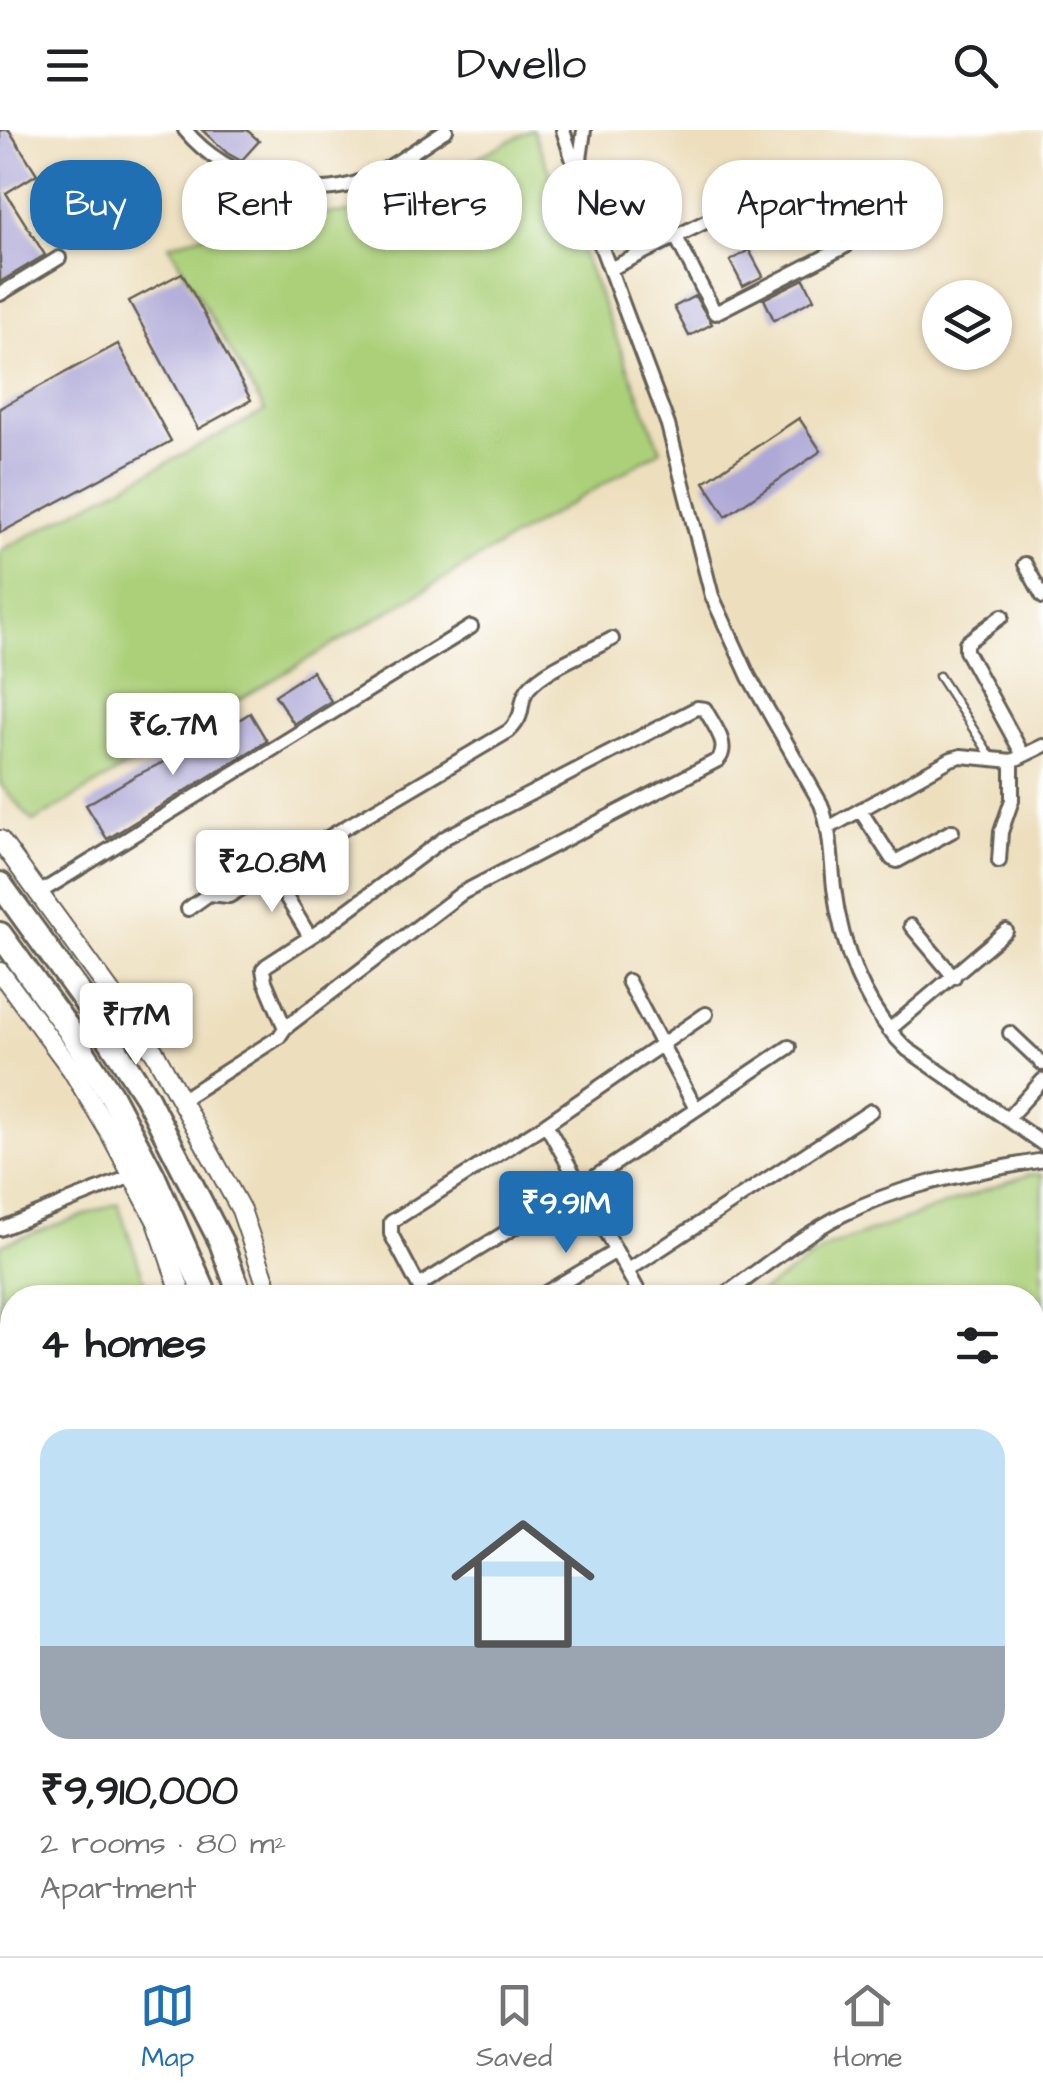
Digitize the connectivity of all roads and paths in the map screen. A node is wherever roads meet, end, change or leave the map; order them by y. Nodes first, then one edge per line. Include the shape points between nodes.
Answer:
1 (185, 130) edge
2 (446, 130) edge
3 (563, 130) edge
4 (584, 130) edge
5 (574, 160) edge
6 (580, 160) edge
7 (682, 249) edge
8 (604, 250) edge
9 (649, 250) edge
10 (838, 250) edge
11 (59, 258) dead end
12 (610, 269) junction
13 (0, 294) edge
14 (1025, 564) dead end
15 (1043, 597) edge
16 (1002, 616) dead end
17 (471, 627) dead end
18 (612, 639) dead end
19 (940, 676) dead end
20 (1043, 746) edge
21 (1017, 758) junction
22 (993, 759) junction
23 (860, 810) junction
24 (830, 827) junction
25 (952, 831) dead end
26 (0, 840) edge
27 (998, 861) dead end
28 (270, 870) junction
29 (0, 884) edge
30 (39, 893) junction
31 (188, 910) dead end
32 (911, 926) dead end
33 (1006, 931) dead end
34 (0, 934) edge
35 (310, 937) junction
36 (0, 972) edge
37 (954, 977) junction
38 (628, 982) dead end
39 (29, 992) junction
40 (706, 1014) dead end
41 (284, 1028) junction
42 (889, 1030) junction
43 (1010, 1033) dead end
44 (660, 1046) junction
45 (789, 1047) dead end
46 (1043, 1064) edge
47 (1043, 1080) edge
48 (181, 1100) junction
49 (696, 1108) junction
50 (871, 1110) dead end
51 (1007, 1118) junction
52 (546, 1124) junction
53 (1043, 1144) edge
54 (1043, 1160) edge
55 (132, 1176) junction
56 (580, 1186) junction
57 (0, 1228) edge
58 (616, 1251) junction
59 (627, 1271) junction
60 (179, 1285) edge
61 (202, 1285) edge
62 (236, 1285) edge
63 (267, 1285) edge
64 (418, 1285) edge
65 (432, 1285) edge
66 (560, 1285) edge
67 (635, 1285) edge
68 (738, 1285) edge

1 - 2 street via 236,172 286,188 341,188
3 - 5 street
4 - 6 street
7 - 10 street via 715,313
8 - 12 street
9 - 12 street
11 - 13 street
12 - 24 street via 668,425 712,596
14 - 15 street
16 - 21 street via 970,637 966,651
17 - 30 street
18 - 28 street via 538,680 509,731
19 - 22 lane
20 - 21 street
21 - 22 street
21 - 27 street
22 - 23 street via 951,759
23 - 24 street
23 - 25 street via 898,861
24 - 42 street via 844,940
26 - 30 street
28 - 31 street via 229,896 209,894
28 - 35 street
29 - 62 highway via 122,1054 221,1242
30 - 48 street via 155,1053
32 - 37 street
33 - 37 street
34 - 39 highway
35 - 41 street via 263,969
35 - 41 street via 446,838 696,708 705,710 724,746 718,760 462,893
36 - 39 street
37 - 42 street
38 - 44 street
39 - 55 street
39 - 61 highway via 111,1096
40 - 44 street
41 - 48 street
42 - 51 street
43 - 46 street
44 - 49 street
44 - 52 street
45 - 49 street
47 - 51 street
48 - 63 street via 241,1210
49 - 56 street
50 - 59 street
51 - 53 street
52 - 56 street
52 - 64 street via 391,1222
54 - 68 street via 892,1193 822,1226
55 - 57 street
55 - 60 street
56 - 58 street
56 - 65 street
58 - 59 street
58 - 66 street
59 - 67 street

